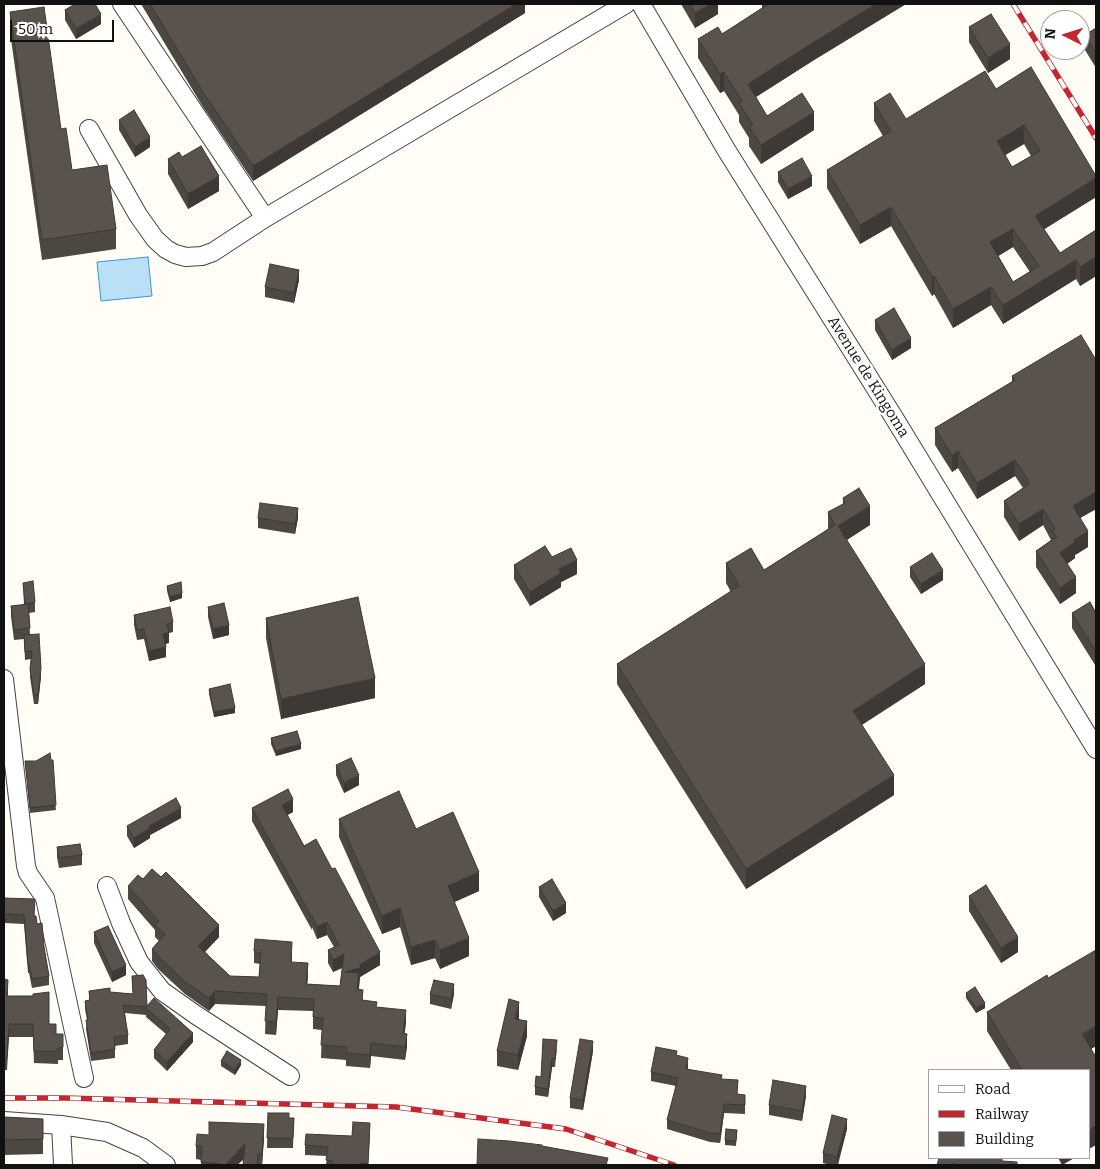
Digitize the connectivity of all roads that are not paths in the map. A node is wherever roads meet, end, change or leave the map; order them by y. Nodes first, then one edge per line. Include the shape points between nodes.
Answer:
1 (122, 4) edge
2 (626, 4) edge
3 (641, 4) edge
4 (89, 130) dead end
5 (265, 218) junction
6 (4, 679) edge
7 (1095, 744) edge
8 (107, 886) dead end
9 (290, 1076) dead end
10 (84, 1078) dead end
11 (4, 1121) edge
12 (61, 1125) junction
13 (63, 1165) edge
14 (166, 1165) edge

1 - 5 street
2 - 5 street
3 - 7 street, Avenue de Kingoma via 727,151
4 - 5 street via 138,215 155,239 175,254 194,257 213,252
6 - 10 street via 26,866 44,898
8 - 9 street via 139,962 162,990
11 - 12 street
12 - 13 street
12 - 14 street via 106,1132 143,1148

